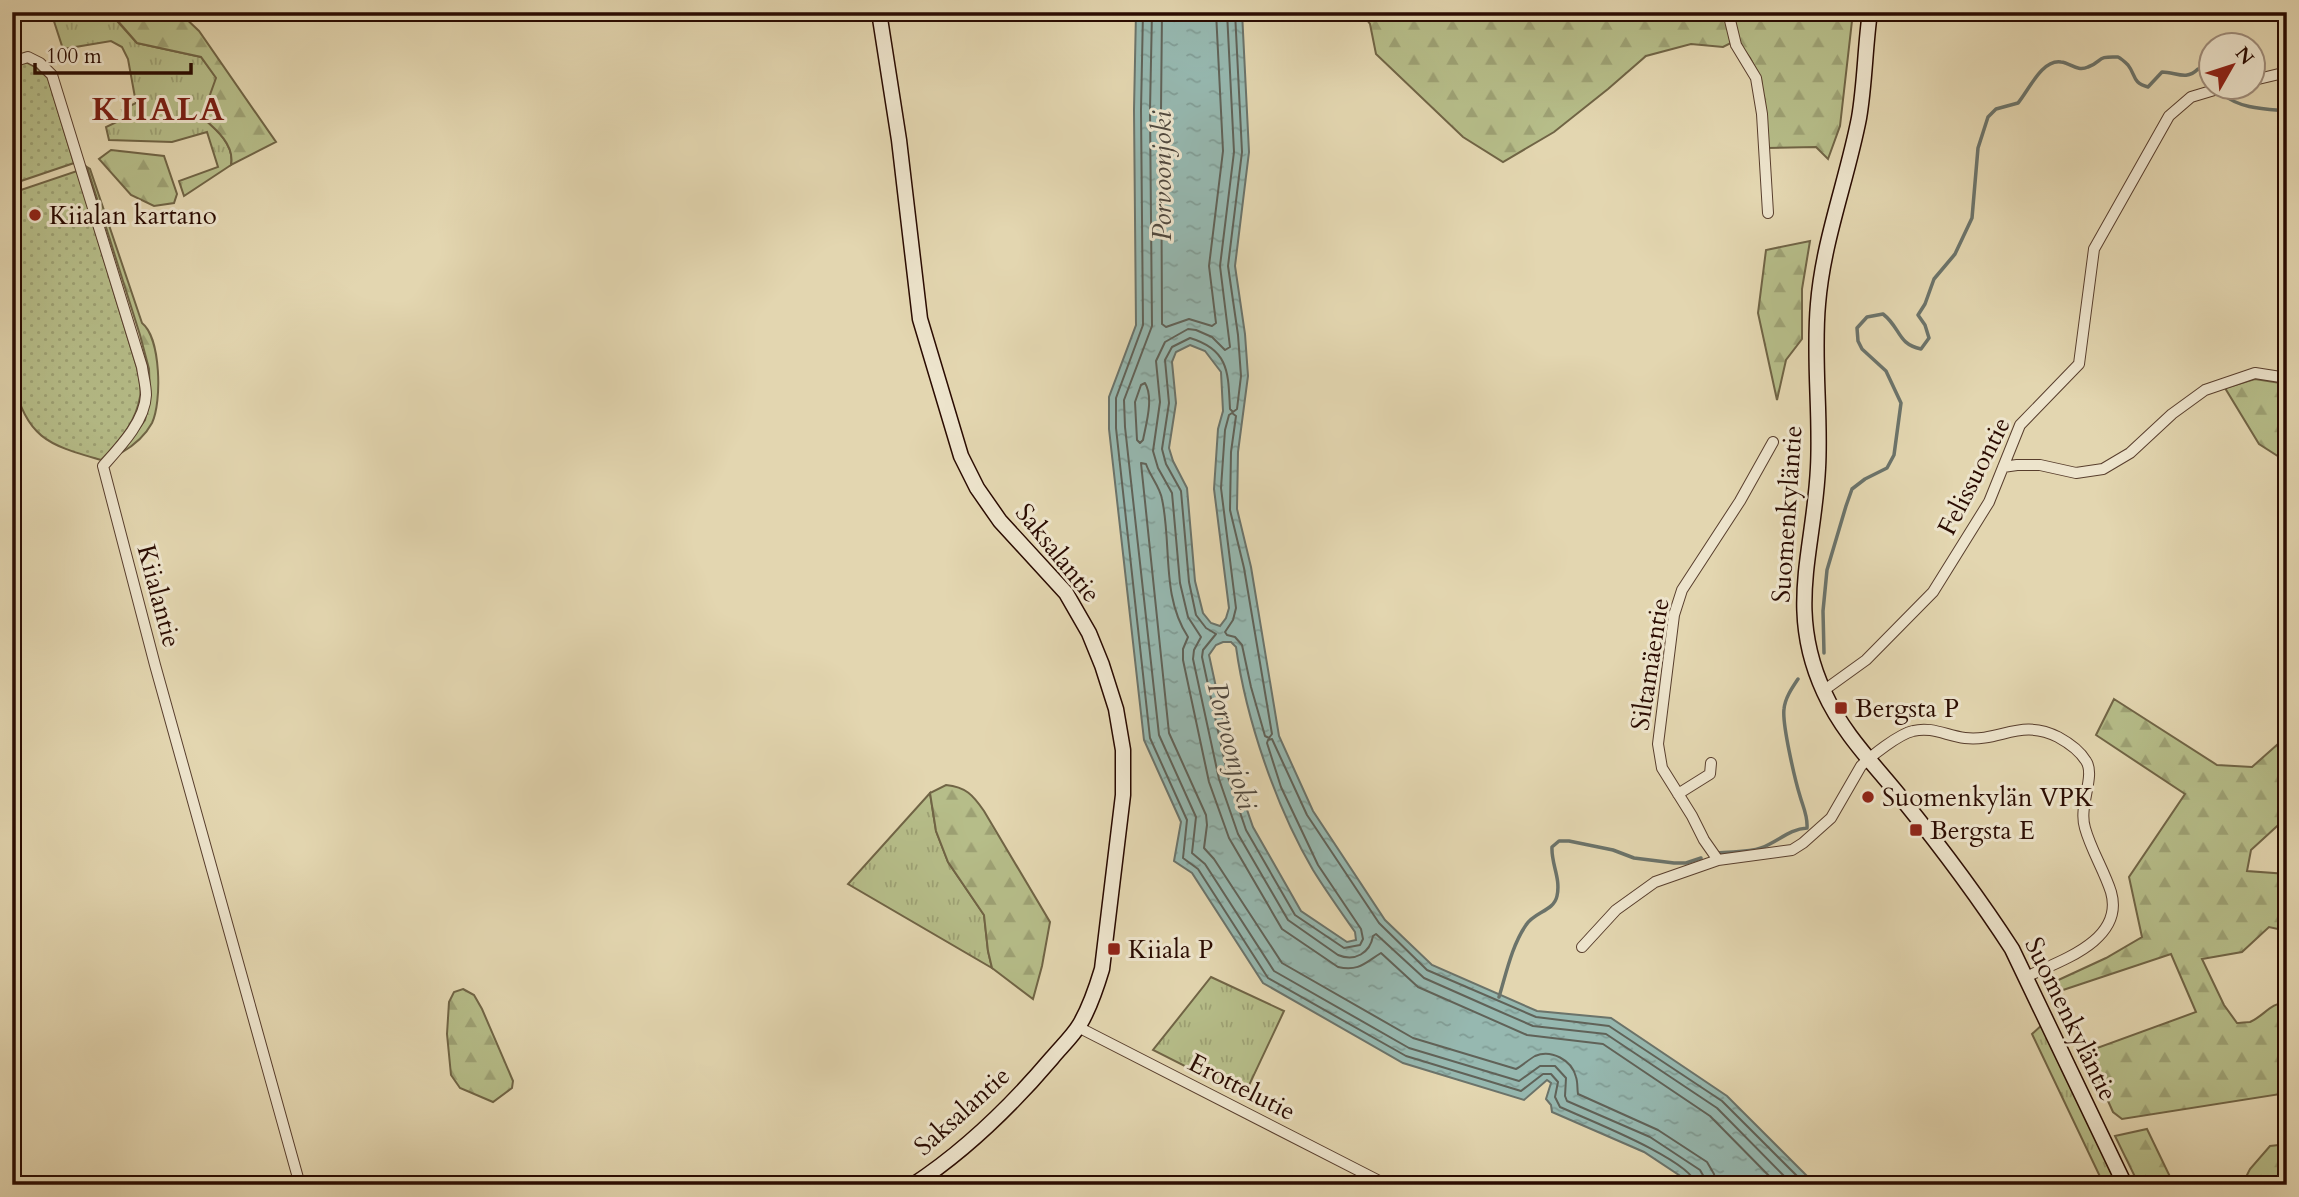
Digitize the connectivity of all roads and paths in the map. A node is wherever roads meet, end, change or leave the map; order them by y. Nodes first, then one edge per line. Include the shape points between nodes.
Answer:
1 (879, 12) edge
2 (1728, 12) edge
3 (1870, 12) edge
4 (12, 62) edge
5 (2287, 72) edge
6 (2268, 76) edge
7 (2198, 95) edge
8 (1768, 213) dead end
9 (2287, 378) edge
10 (1773, 442) dead end
11 (2003, 467) junction
12 (1823, 691) junction
13 (1867, 760) junction
14 (1711, 763) dead end
15 (1678, 794) junction
16 (1718, 860) junction
17 (1582, 947) dead end
18 (2026, 977) junction
19 (1078, 1027) junction
20 (300, 1185) edge
21 (913, 1185) edge
22 (1388, 1185) edge
23 (2125, 1185) edge

1 - 19 street, Saksalantie via 920,319 961,456 976,488 1000,521 1066,593 1089,633 1116,709 1123,750 1120,822 1102,970
2 - 8 street via 1736,45 1756,78
3 - 12 street, Suomenkyläntie via 1859,114 1818,302 1818,470 1804,608 1810,651
4 - 20 street, Kiialantie via 28,57 52,75 142,367 146,396 139,418 103,466
5 - 6 street
7 - 11 street, Felissuontie via 2169,116 2094,249 2079,365 2020,425
9 - 11 street via 2255,373 2205,390 2130,453 2103,469 2076,473 2040,465
10 - 15 street, Siltamäentie via 1678,599 1658,744 1662,768
11 - 12 street, Felissuontie via 1989,502 1933,592 1867,660
12 - 13 street, Suomenkyläntie
13 - 16 street via 1831,818 1804,843 1792,850
13 - 18 street, Suomenkyläntie via 1902,798 1996,925
13 - 18 street via 1909,732 1931,729 1967,738 2024,729 2046,731 2070,743 2087,761 2091,774 2083,803 2084,826 2111,893 2110,922 2090,945
14 - 15 street via 1710,774
15 - 16 street, Siltamäentie
16 - 17 street via 1655,882 1616,910
18 - 23 street, Suomenkyläntie
19 - 21 street, Saksalantie via 1022,1093
19 - 22 street, Erottelutie

